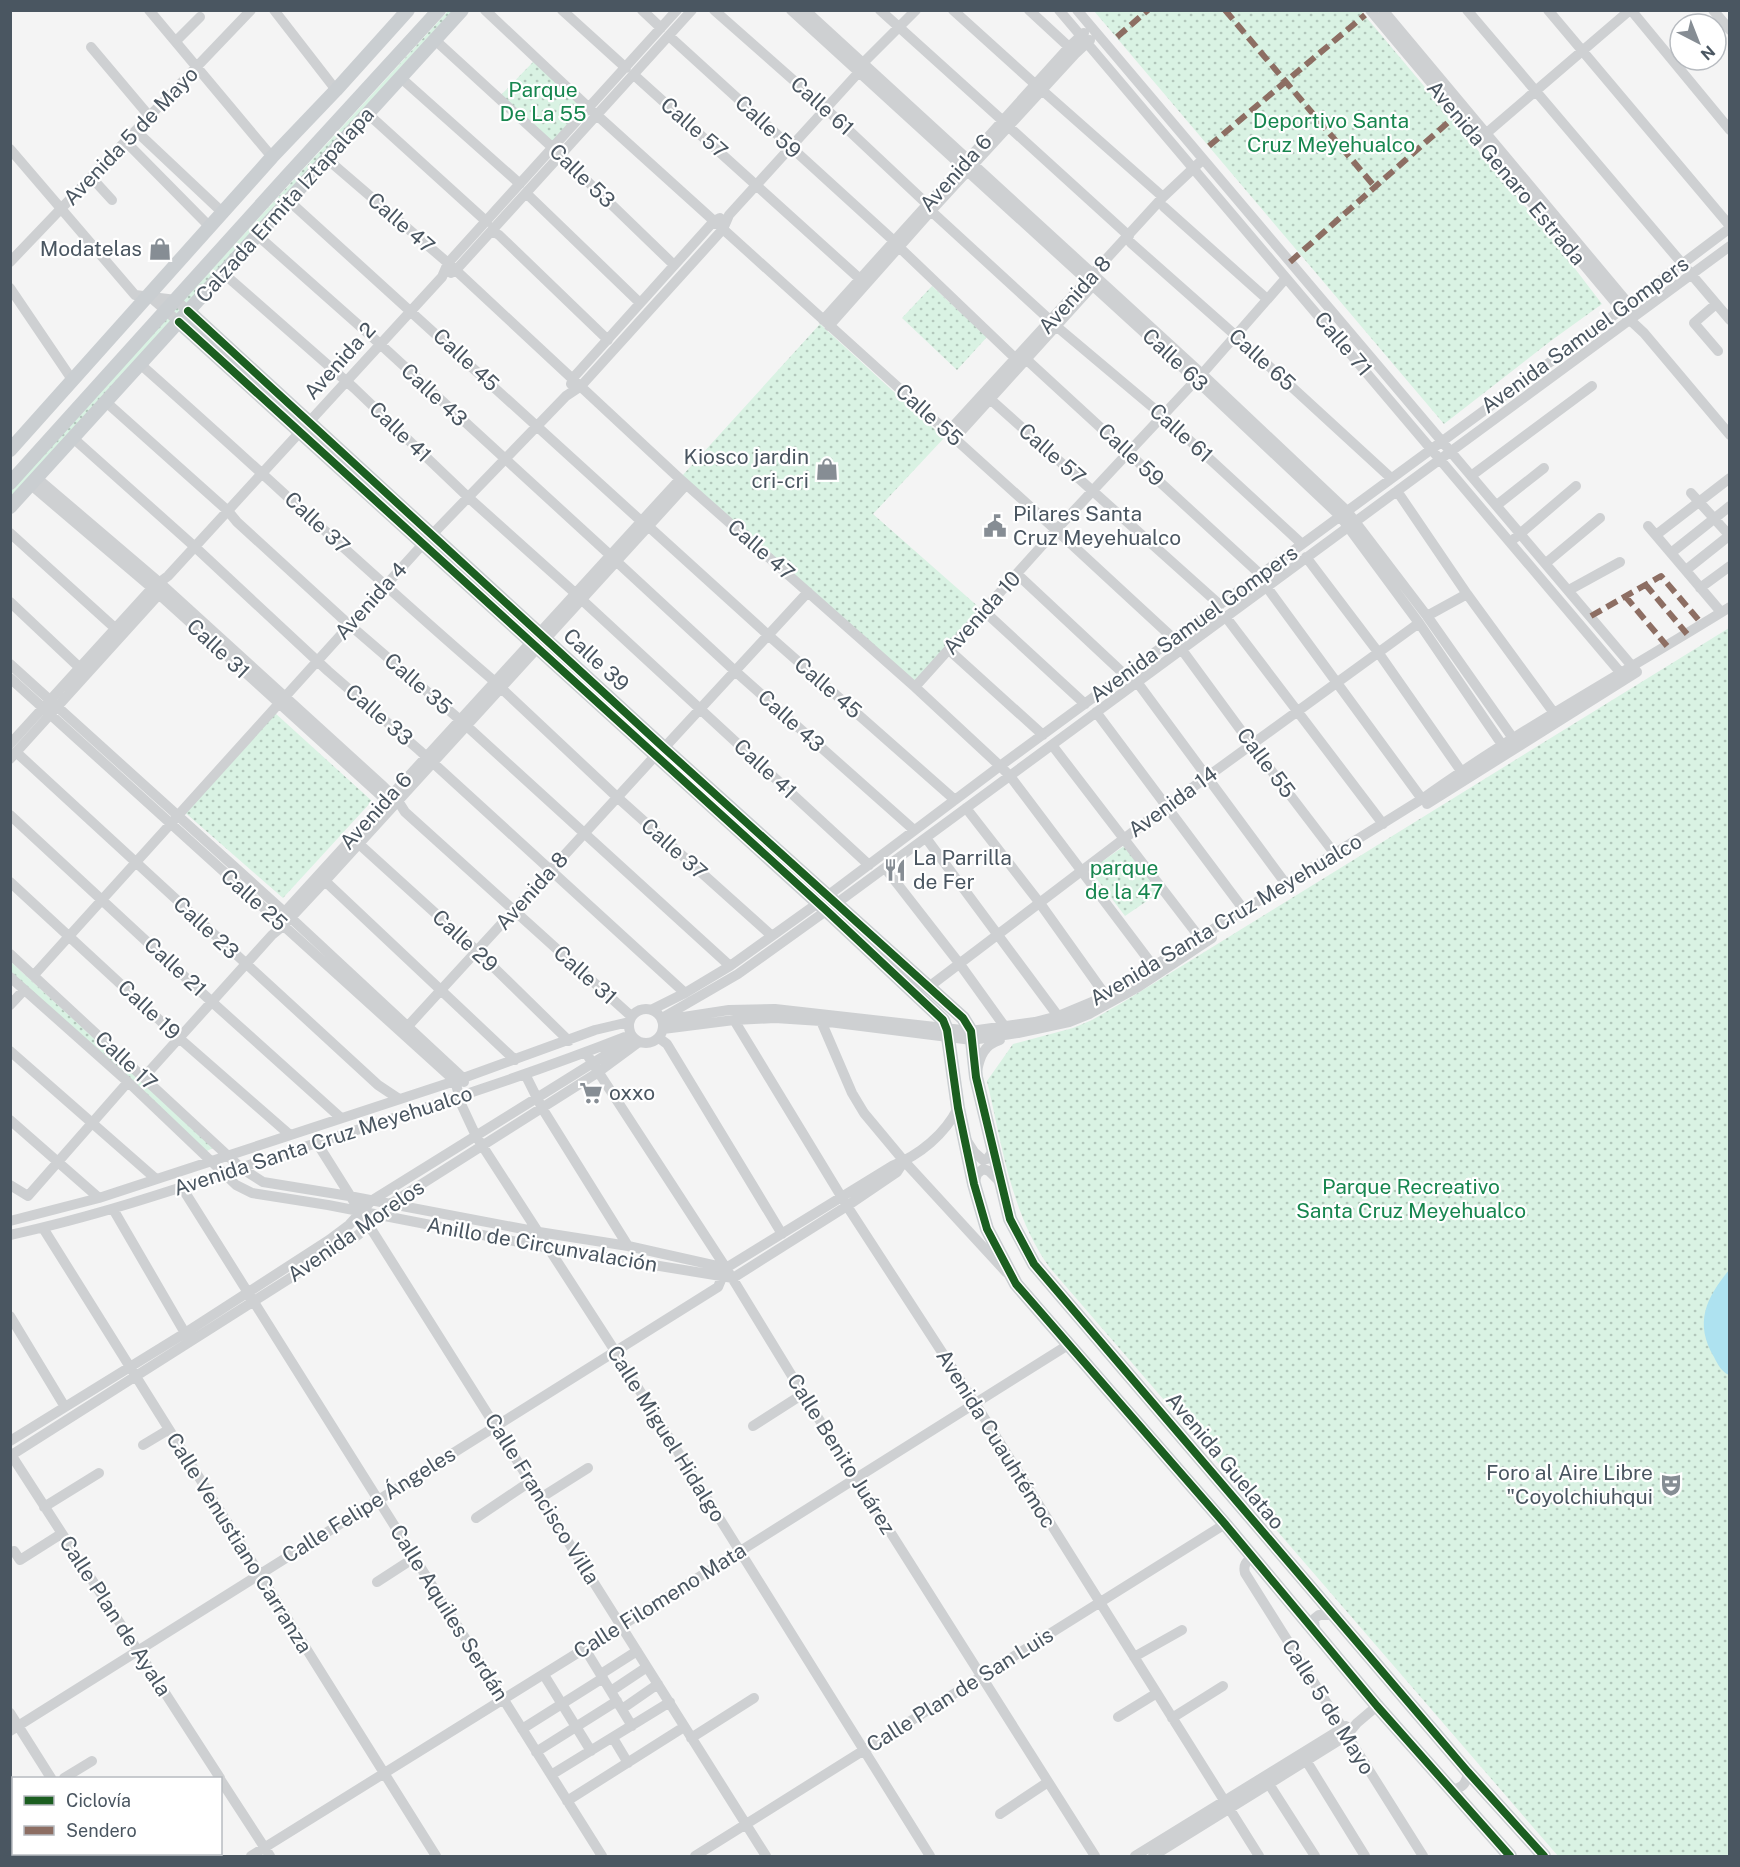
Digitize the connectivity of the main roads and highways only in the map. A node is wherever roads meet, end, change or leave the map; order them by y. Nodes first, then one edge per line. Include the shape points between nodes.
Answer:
1 (408, 10) edge
2 (439, 10) edge
3 (462, 10) edge
4 (188, 311) junction
5 (178, 322) junction
6 (306, 427) junction
7 (10, 450) edge
8 (10, 483) edge
9 (10, 507) edge
10 (827, 903) junction
11 (947, 1034) joint
12 (971, 1036) joint
13 (1510, 1857) edge
14 (1544, 1857) edge

1 - 7 main road, Calzada Ermita Iztapalapa
2 - 8 main road, Calzada Ermita Iztapalapa
3 - 4 main road, Calzada Ermita Iztapalapa
4 - 5 main road, Calzada Ermita Iztapalapa
4 - 6 main road, Calle 39
5 - 6 main road, Calle 39
5 - 9 main road, Calzada Ermita Iztapalapa
6 - 10 main road, Calle 39
10 - 11 main road, Calle 39 via 943,1020
10 - 12 main road, Calle 39 via 930,986 963,1018
11 - 13 main road, Avenida Guelatao via 974,1184 987,1229 1016,1284
12 - 14 main road, Avenida Guelatao via 976,1077 1010,1220 1034,1264

